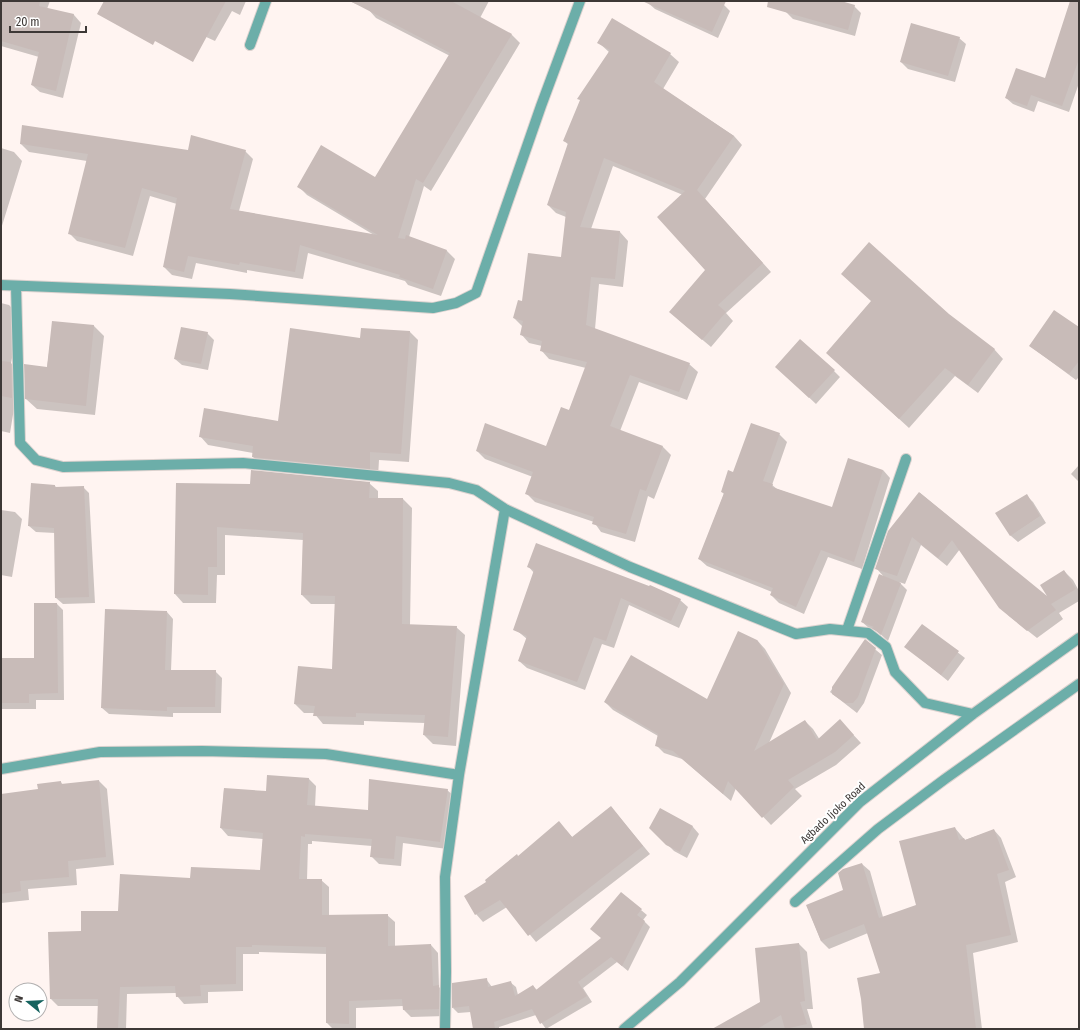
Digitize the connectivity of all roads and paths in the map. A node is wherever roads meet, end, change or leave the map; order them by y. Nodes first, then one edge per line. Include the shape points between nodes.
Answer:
1 (266, 1) edge
2 (580, 1) edge
3 (250, 45) dead end
4 (1, 285) edge
5 (16, 286) junction
6 (906, 459) dead end
7 (505, 509) junction
8 (847, 630) junction
9 (1079, 638) edge
10 (1079, 684) edge
11 (973, 714) junction
12 (1, 769) edge
13 (459, 775) junction
14 (794, 902) dead end
15 (445, 1029) edge
16 (624, 1029) edge

1 - 3 street
2 - 5 street via 476,293 456,303 433,308 230,294
4 - 5 street
5 - 7 street via 20,443 36,460 63,467 242,463 449,483 476,490
6 - 8 street
7 - 8 street via 630,567 796,634 830,629
7 - 13 street
8 - 11 street via 868,634 886,647 895,672 925,703
9 - 11 street, Agbado Ijoko Road
10 - 14 street via 878,829
11 - 16 street, Agbado Ijoko Road via 860,802 680,982
12 - 13 street via 100,752 202,750 326,754
13 - 15 street via 445,876

